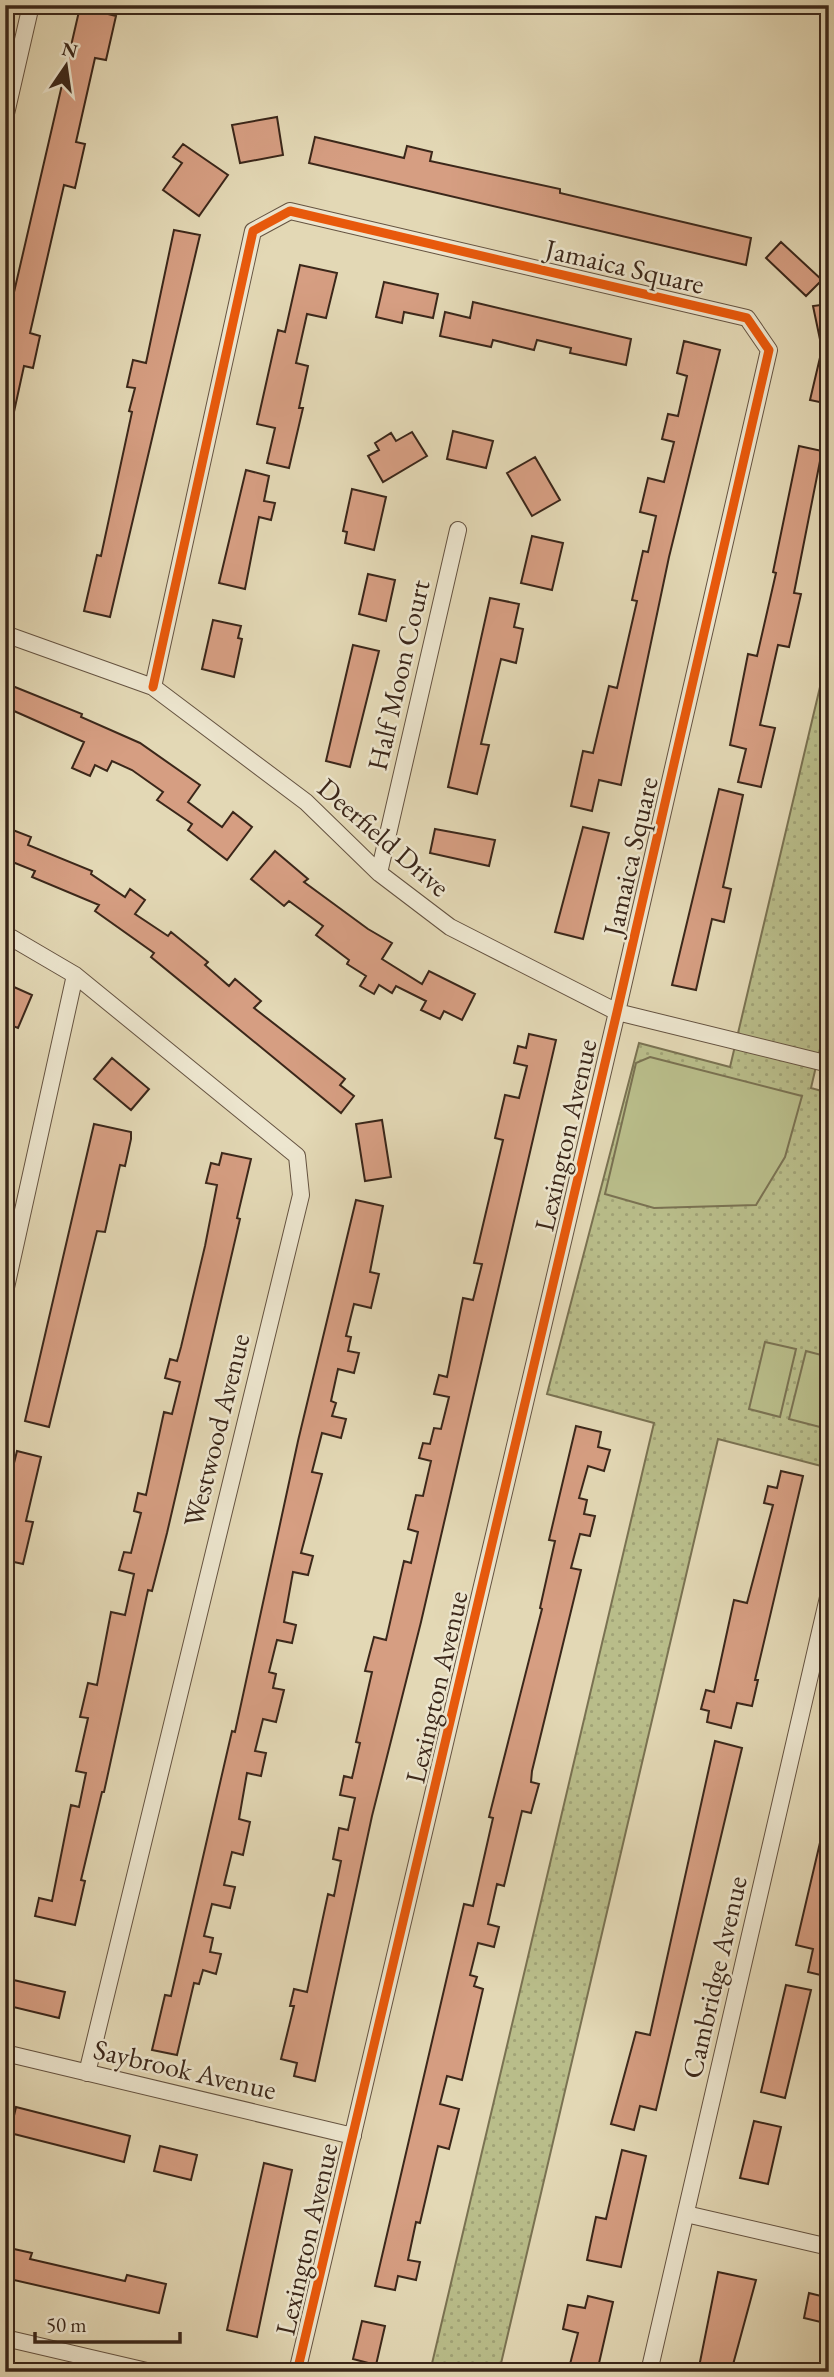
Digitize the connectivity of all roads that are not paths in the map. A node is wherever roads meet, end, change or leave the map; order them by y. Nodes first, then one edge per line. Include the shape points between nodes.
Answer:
1 (31, 5) edge
2 (5, 118) edge
3 (458, 530) dead end
4 (5, 634) edge
5 (153, 687) junction
6 (379, 873) junction
7 (5, 934) edge
8 (75, 975) junction
9 (617, 1012) junction
10 (829, 1065) edge
11 (5, 1293) edge
12 (829, 1594) edge
13 (5, 2053) edge
14 (87, 2073) junction
15 (353, 2137) junction
16 (686, 2214) junction
17 (829, 2247) edge
18 (5, 2337) edge
19 (151, 2372) edge
20 (298, 2372) edge
21 (649, 2372) edge

1 - 2 street
3 - 6 street, Half Moon Court
4 - 5 street, Deerfield Drive
5 - 6 street, Deerfield Drive via 306,802
5 - 9 street, Jamaica Square via 253,231 290,211 747,318 769,351
6 - 9 street, Deerfield Drive via 450,927
7 - 8 street, Westwood Avenue
8 - 11 street
8 - 14 street, Westwood Avenue via 298,1156 301,1195
9 - 10 street, Deerfield Drive
9 - 15 street, Lexington Avenue
12 - 16 street, Cambridge Avenue
13 - 14 street, Saybrook Avenue
14 - 15 street, Saybrook Avenue
15 - 20 street, Lexington Avenue
16 - 17 street
16 - 21 street, Cambridge Avenue
18 - 19 street

